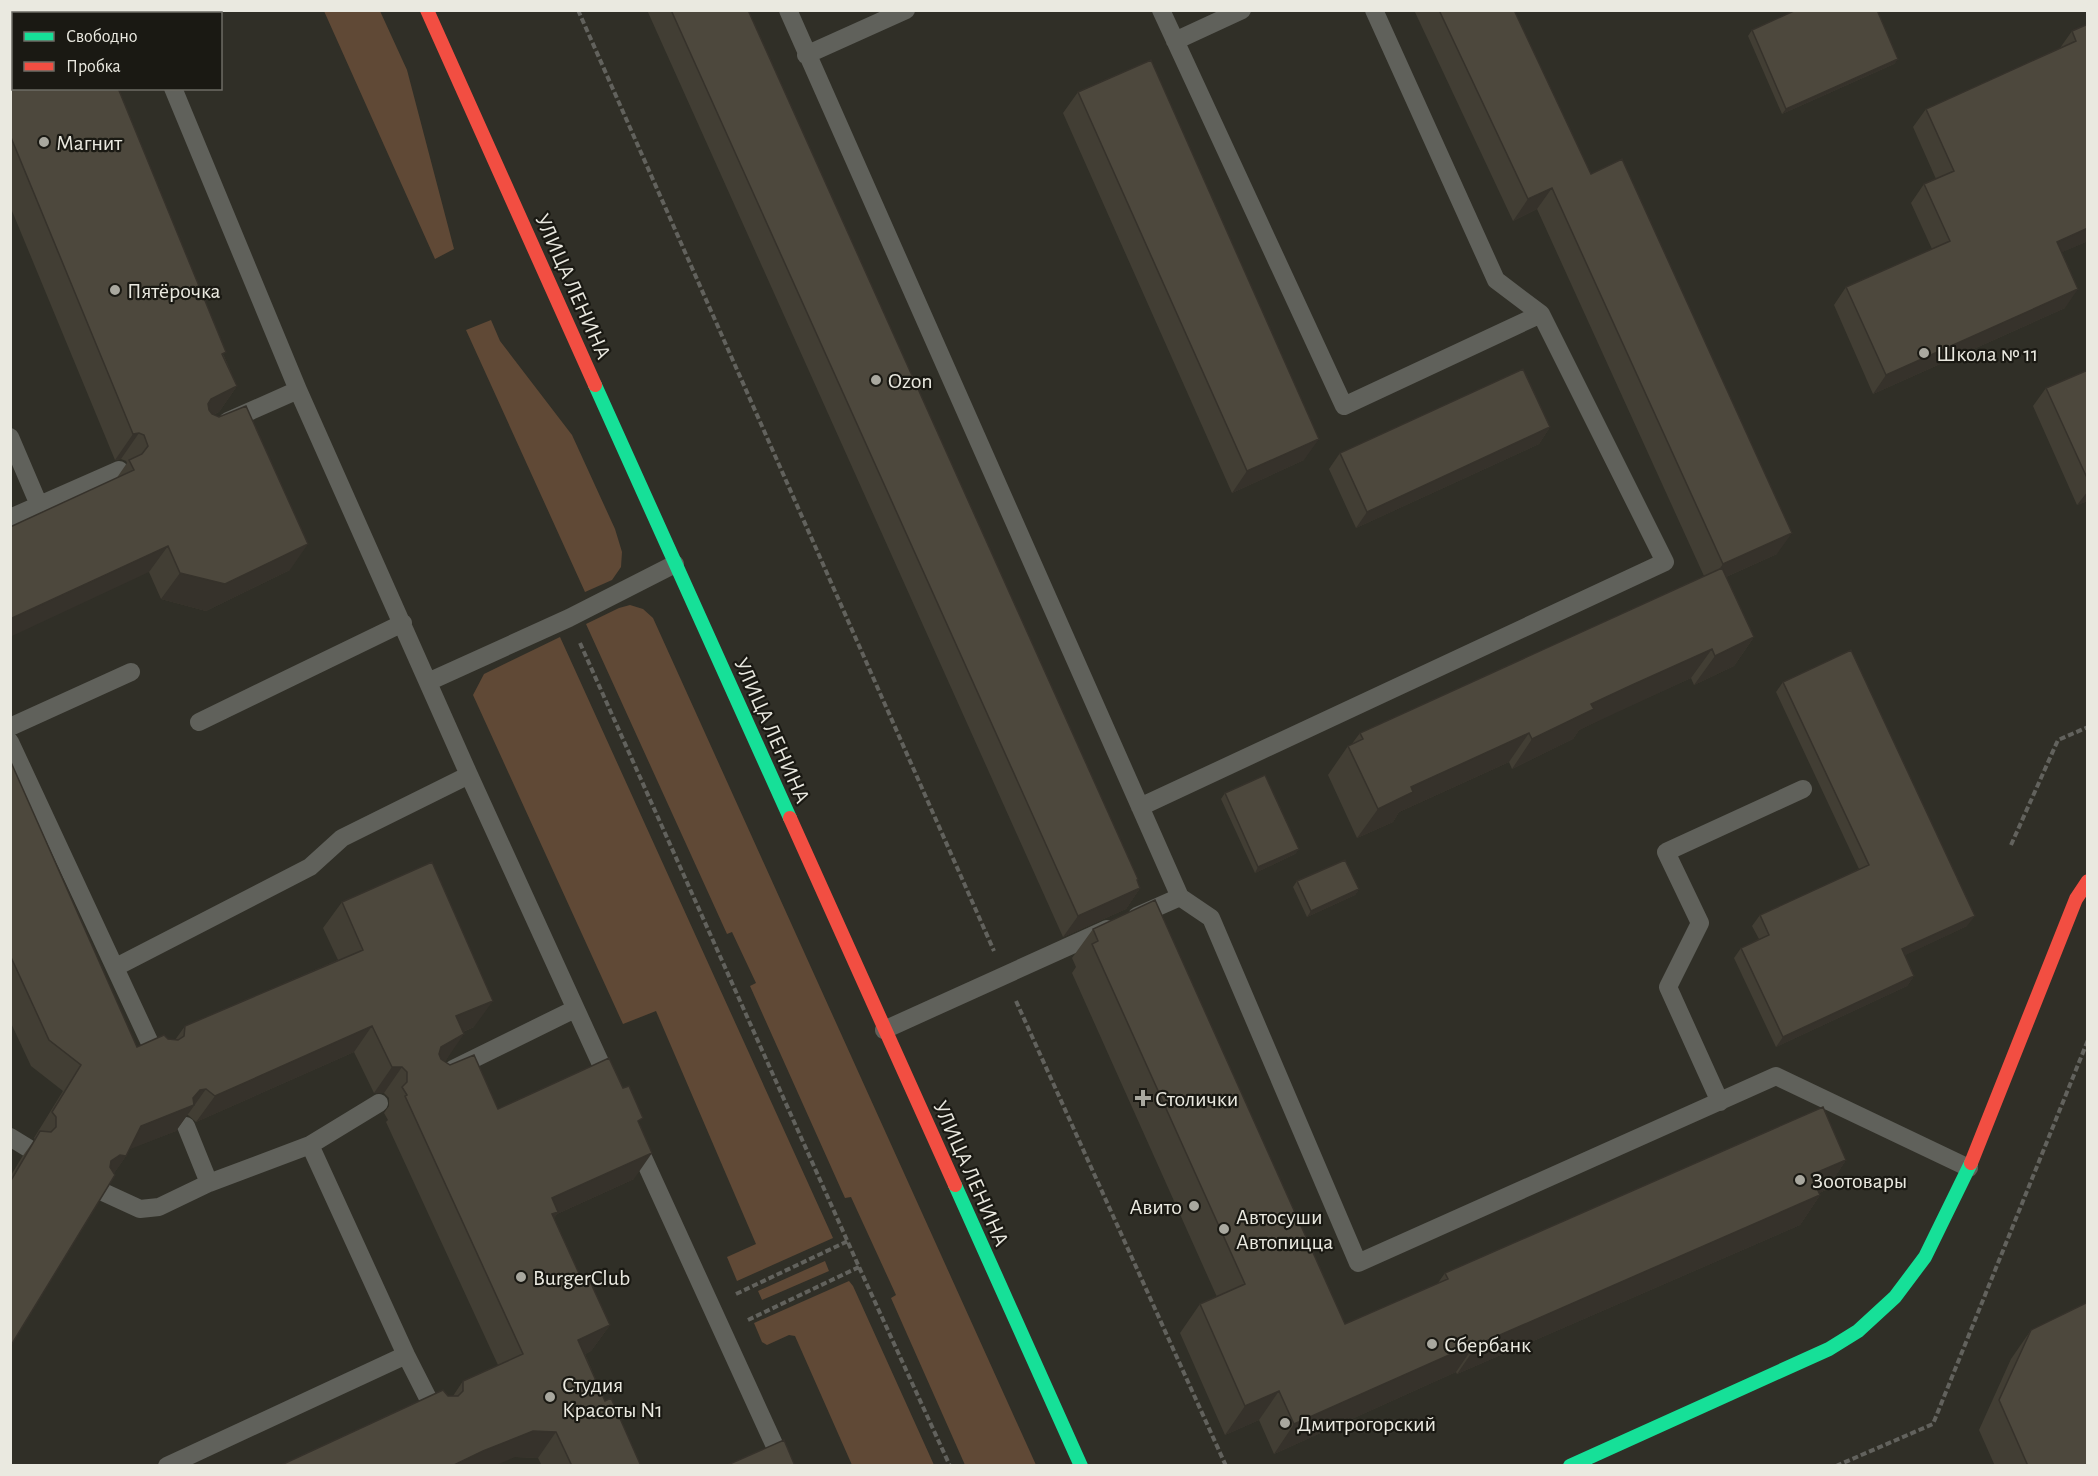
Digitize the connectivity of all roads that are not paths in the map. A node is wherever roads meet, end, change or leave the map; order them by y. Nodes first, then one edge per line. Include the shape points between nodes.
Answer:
1 (427, 10) edge
2 (788, 10) edge
3 (906, 10) edge
4 (1161, 10) edge
5 (1242, 10) edge
6 (1374, 10) edge
7 (1175, 41) junction
8 (806, 55) junction
9 (174, 90) edge
10 (1541, 314) junction
11 (298, 390) junction
12 (210, 428) edge
13 (10, 437) edge
14 (119, 470) dead end
15 (39, 505) junction
16 (10, 518) edge
17 (675, 564) junction
18 (403, 623) junction
19 (131, 672) dead end
20 (428, 682) junction
21 (199, 722) dead end
22 (10, 727) edge
23 (10, 742) edge
24 (469, 775) junction
25 (1803, 789) dead end
26 (1140, 807) junction
27 (2088, 881) edge
28 (1180, 897) junction
29 (116, 967) junction
30 (575, 1009) junction
31 (884, 1030) junction
32 (156, 1056) edge
33 (443, 1075) edge
34 (615, 1096) edge
35 (1720, 1101) junction
36 (379, 1103) dead end
37 (186, 1126) edge
38 (630, 1128) edge
39 (10, 1137) edge
40 (310, 1145) junction
41 (28, 1148) edge
42 (1969, 1168) junction
43 (210, 1183) junction
44 (103, 1192) edge
45 (406, 1355) junction
46 (435, 1412) edge
47 (167, 1466) edge
48 (784, 1466) edge
49 (1081, 1466) edge
50 (1570, 1466) edge

1 - 17 main road, УЛИЦА ЛЕНИНА
2 - 8 lane
3 - 8 lane
4 - 7 lane
5 - 7 lane
6 - 10 lane via 1496,280
7 - 10 lane via 1344,406
8 - 26 lane
9 - 11 lane
10 - 26 lane via 1665,562
11 - 12 lane
11 - 18 lane
13 - 15 lane
14 - 15 lane
15 - 16 lane
17 - 20 lane via 569,618
17 - 31 main road, УЛИЦА ЛЕНИНА
18 - 20 lane
18 - 21 lane
19 - 22 lane
20 - 24 lane
23 - 29 lane
24 - 29 lane via 342,838 310,867
24 - 30 lane
25 - 35 lane via 1666,852 1700,923 1668,987
26 - 28 lane
27 - 42 main road via 2076,899
28 - 31 lane
28 - 35 lane via 1211,918 1358,1263
29 - 32 lane
30 - 33 lane
30 - 34 lane
31 - 49 main road, УЛИЦА ЛЕНИНА
35 - 42 lane via 1776,1076
36 - 40 lane
37 - 43 lane
38 - 48 lane
39 - 41 lane
40 - 43 lane
40 - 45 lane
42 - 50 main road via 1925,1257 1895,1297 1858,1331 1829,1349
43 - 44 lane via 159,1207 140,1209
45 - 46 lane
45 - 47 lane

